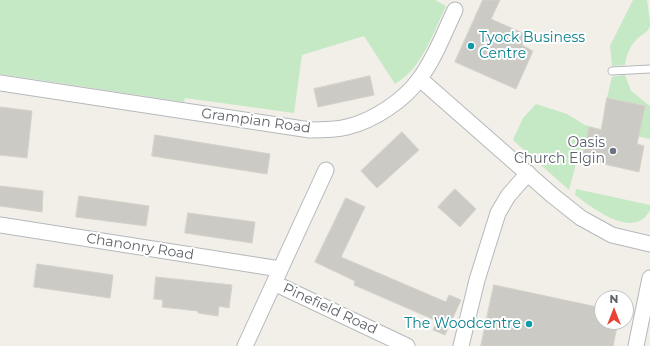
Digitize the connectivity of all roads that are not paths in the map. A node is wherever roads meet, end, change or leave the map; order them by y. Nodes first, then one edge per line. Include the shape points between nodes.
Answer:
1 (455, 10) dead end
2 (650, 69) edge
3 (612, 71) dead end
4 (420, 79) junction
5 (0, 83) edge
6 (326, 170) dead end
7 (528, 173) junction
8 (0, 225) edge
9 (650, 244) edge
10 (280, 269) junction
11 (650, 278) edge
12 (274, 283) junction
13 (245, 346) edge
14 (407, 346) edge
15 (461, 346) edge
16 (636, 346) edge

1 - 4 street, Grampian Road
2 - 3 lane
4 - 5 street, Grampian Road via 391,106 370,119 347,127 326,130 310,130
4 - 7 street
6 - 10 street, Pinefield Road
7 - 9 street via 566,207 597,228 612,235
7 - 15 street via 508,196 498,213 477,280
8 - 10 street, Chanonry Road
10 - 12 street, Pinefield Road
11 - 16 street
12 - 13 street, Pinefield Road
12 - 14 street, Pinefield Road

